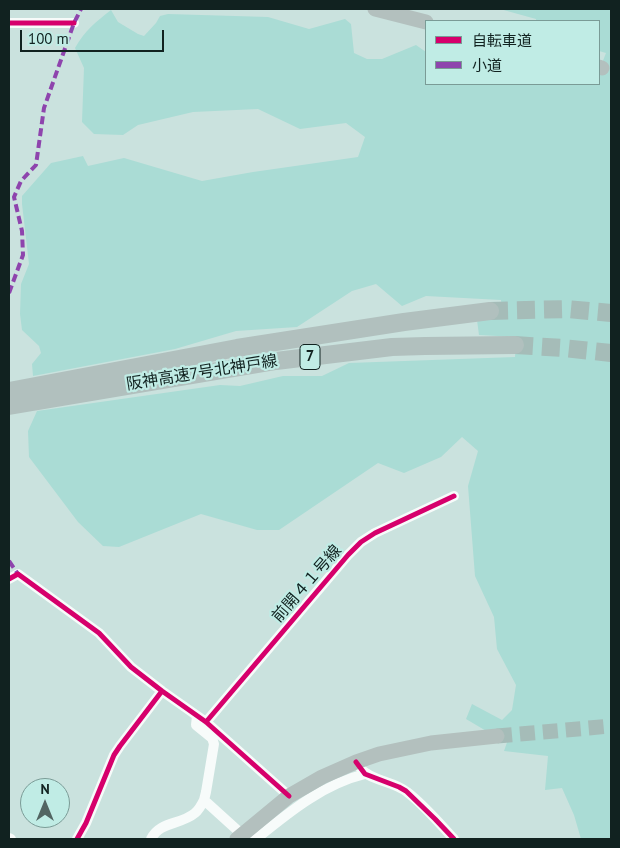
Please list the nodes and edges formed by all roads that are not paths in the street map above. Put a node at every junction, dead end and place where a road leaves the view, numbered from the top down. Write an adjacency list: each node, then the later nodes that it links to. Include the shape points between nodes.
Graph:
1 (375, 9): 2 (main road)
2 (425, 22)
3 (9, 23): 4 (street)
4 (74, 23)
5 (490, 311): 7 (highway, 阪神高速7号北神戸線 / 7, via 236,348)
6 (516, 345): 7 (highway, 阪神高速7号北神戸線 / 7, via 362,350)
7 (105, 382): 8 (highway, 阪神高速7号北神戸線 / 7); 9 (highway, 阪神高速7号北神戸線 / 7)
8 (9, 391)
9 (9, 406)
10 (454, 496): 13 (street, 前開４１号線, via 361,542)
11 (9, 579): 12 (street, via 18,574 99,633 131,667)
12 (162, 691): 13 (street); 19 (street, via 114,755 86,823)
13 (201, 719): 16 (street); 17 (street, via 196,724 212,738 214,744)
14 (497, 736): 15 (main road, via 431,743 379,754)
15 (361, 768): 16 (main road, via 322,777); 18 (street, via 352,777 322,791); 21 (street, via 406,791)
16 (289, 796): 18 (main road)
17 (204, 800): 18 (street); 20 (street, via 196,813 160,828)
18 (246, 838)
19 (76, 839)
20 (151, 839)
21 (454, 839)

